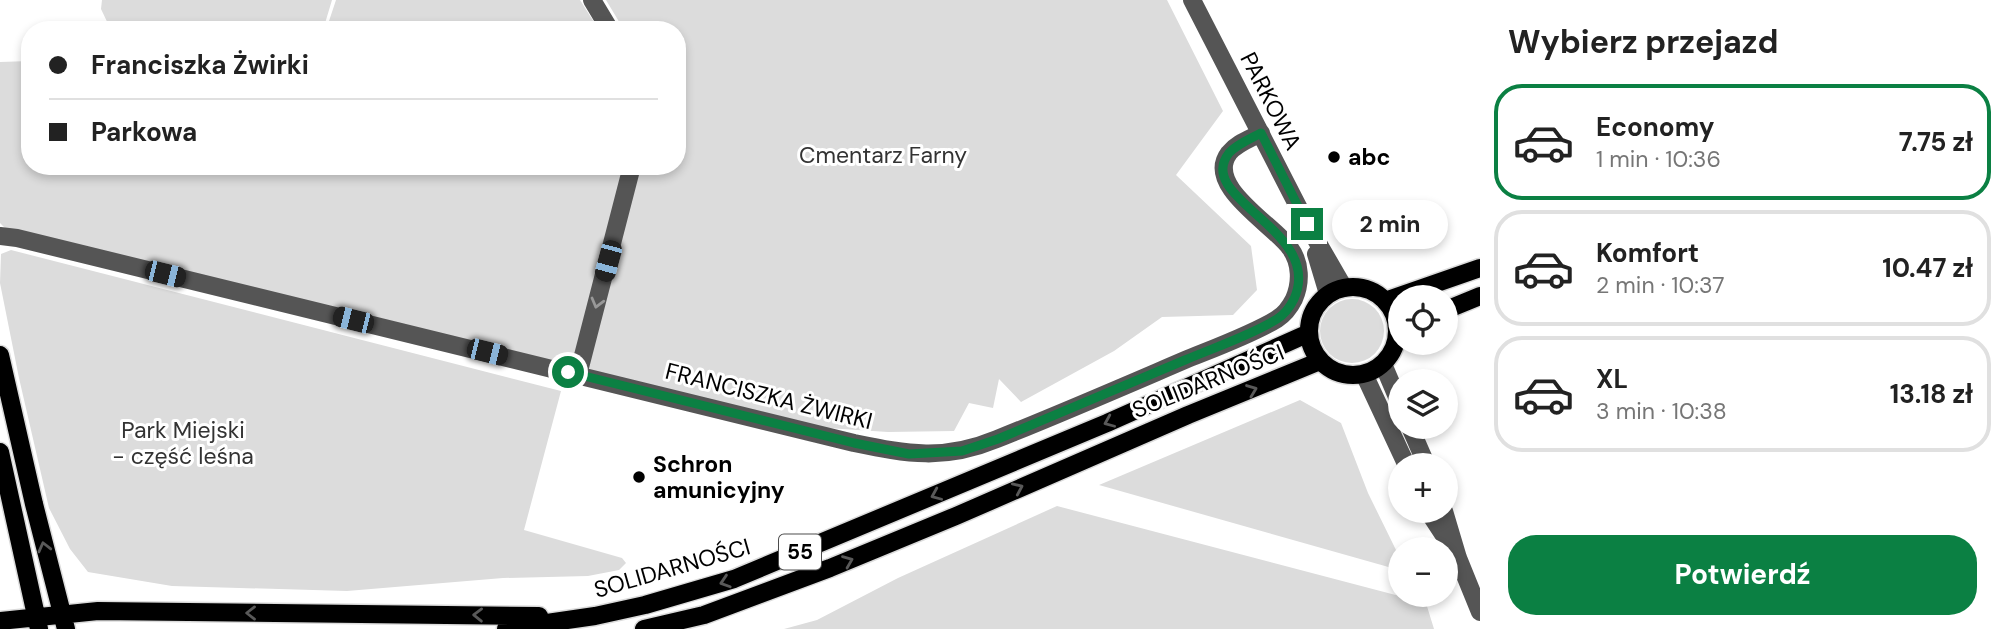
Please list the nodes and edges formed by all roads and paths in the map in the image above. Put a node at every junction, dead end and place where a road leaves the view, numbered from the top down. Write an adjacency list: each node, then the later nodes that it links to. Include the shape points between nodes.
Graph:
1 (592, 0): 3 (street)
2 (1192, 0): 4 (street, PARKOWA)
3 (605, 21)
4 (1261, 133): 8 (street, PARKOWA); 19 (street, FRANCISZKA ŻWIRKI, via 1229,154 1225,179 1291,249 1299,280 1288,310 1276,320 988,443 962,451 909,454)
5 (630, 175): 19 (street, one-way to 19)
6 (0, 236): 19 (street, FRANCISZKA ŻWIRKI)
7 (1480, 268): 10 (main road)
8 (1336, 291): 10 (main road, via 1366,289); 13 (main road, via 1318,305)
9 (1480, 296): 11 (main road)
10 (1385, 301): 12 (main road)
11 (1458, 305)
12 (1388, 306)
13 (1308, 333): 16 (main road); 25 (main road, SOLIDARNOŚCI / 55, one-way to 25, via 1107,423 734,579)
14 (0, 355): 27 (main road, one-way to 14)
15 (1389, 355): 17 (main road)
16 (1320, 361): 18 (main road, via 1333,371); 30 (main road, SOLIDARNOŚCI / 55, one-way to 16, via 705,615 771,591)
17 (1383, 364): 18 (main road); 20 (street)
18 (1364, 374): 22 (street)
19 (578, 375)
20 (1388, 376)
21 (0, 452): 28 (main road)
22 (1401, 453)
23 (1458, 558): 24 (street)
24 (1480, 612)
25 (595, 616): 27 (main road, one-way to 27, via 98,611); 29 (main road, SOLIDARNOŚCI / 55)
26 (0, 621): 28 (main road)
27 (64, 621): 28 (main road)
28 (37, 622)
29 (506, 629)
30 (644, 629)

